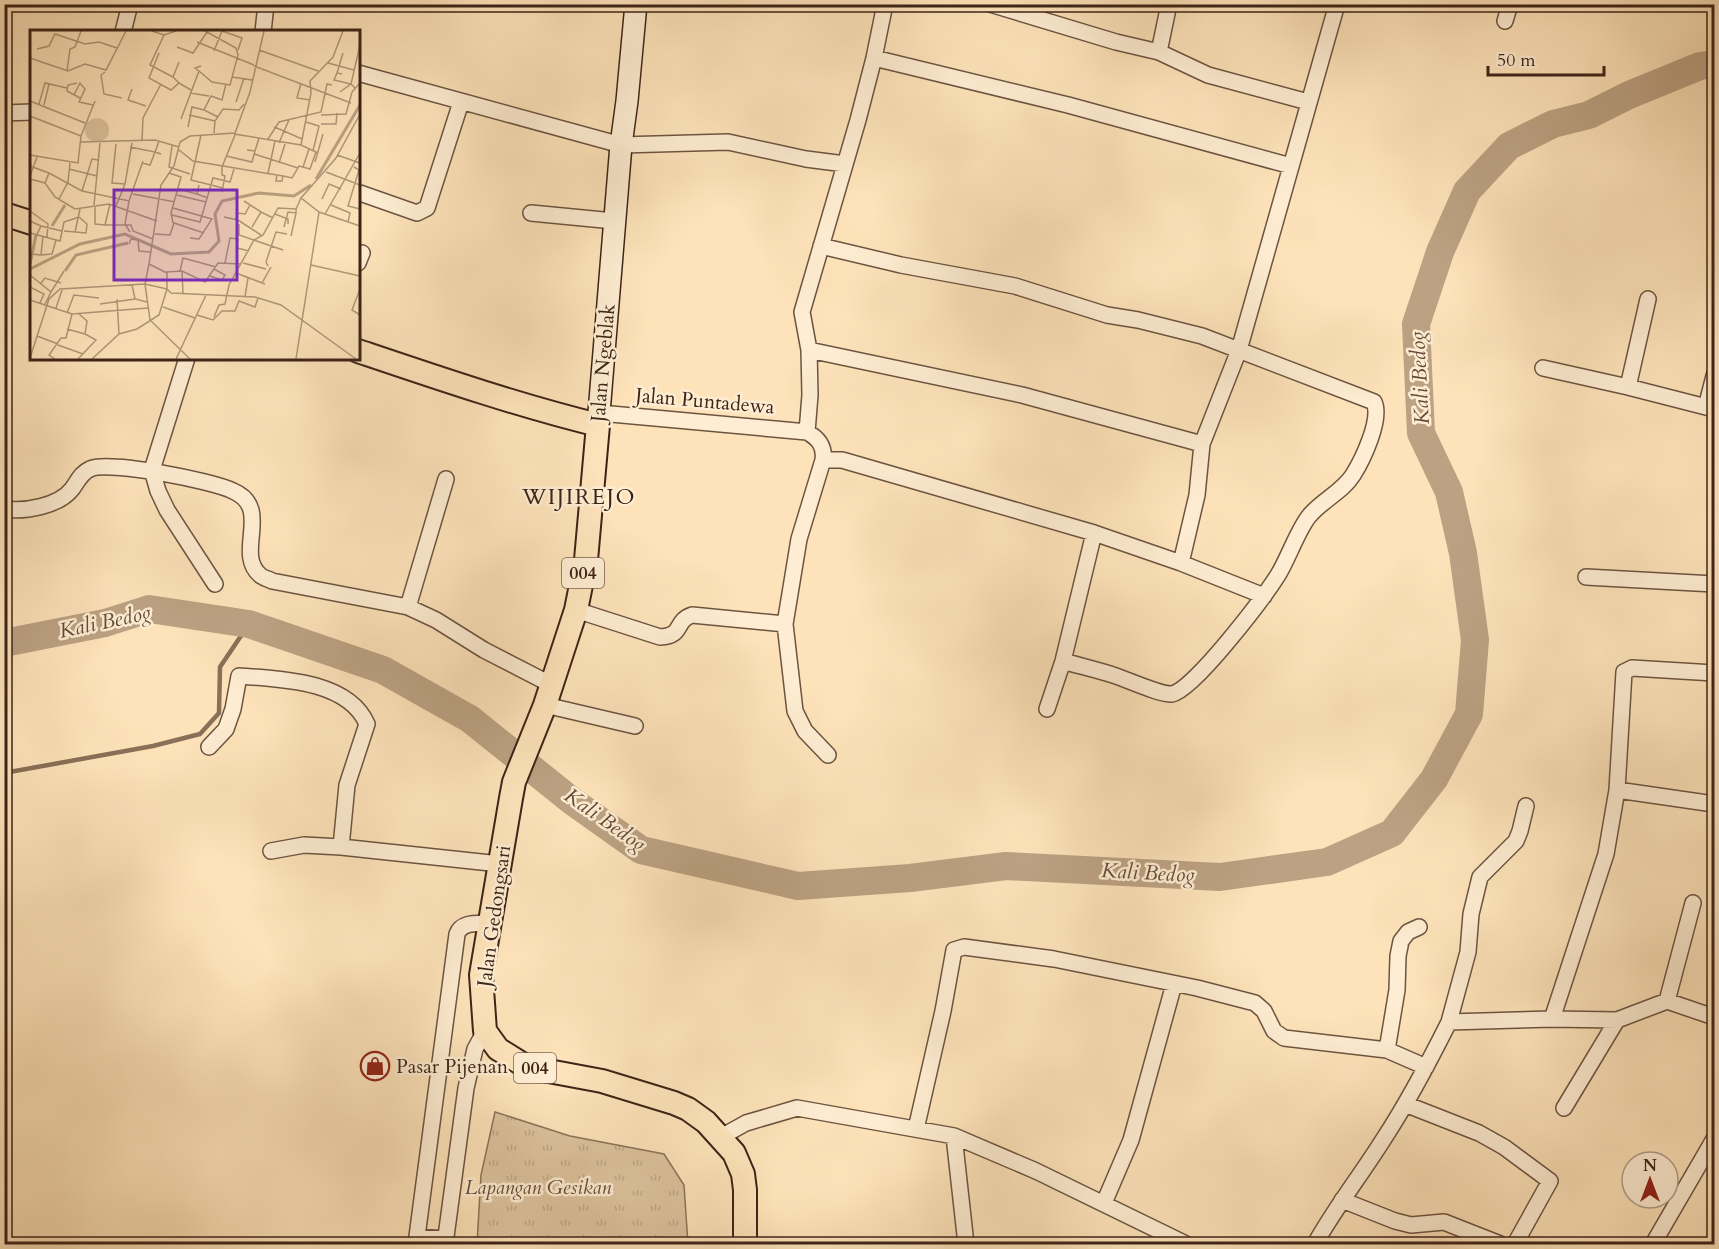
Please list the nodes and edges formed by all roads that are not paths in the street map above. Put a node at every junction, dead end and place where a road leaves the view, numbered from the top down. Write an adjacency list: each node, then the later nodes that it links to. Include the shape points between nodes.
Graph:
1 (130, 4): 10 (street)
2 (266, 4): 11 (street)
3 (636, 4): 19 (main road, Jalan Ngeblak)
4 (885, 4): 13 (street)
5 (990, 4): 12 (street)
6 (1169, 4): 12 (street)
7 (1337, 4): 16 (street)
8 (1510, 4): 9 (street)
9 (1505, 21)
10 (124, 30)
11 (263, 30)
12 (1159, 52): 16 (street, via 1208,75)
13 (874, 58): 20 (street); 21 (street, via 1068,105)
14 (360, 75): 15 (street)
15 (461, 102): 19 (street); 22 (street, via 427,208 417,213)
16 (1308, 102): 21 (street)
17 (4, 112): 18 (street)
18 (30, 112)
19 (621, 145): 20 (street, via 728,142); 26 (main road, Jalan Ngeblak)
20 (845, 164): 27 (street)
21 (1291, 166): 30 (street)
22 (360, 193)
23 (531, 213): 26 (street)
24 (4, 214): 25 (main road)
25 (30, 221)
26 (614, 221): 37 (main road, Jalan Ngeblak)
27 (821, 246): 29 (street, via 802,312); 30 (street, via 1015,286 1107,315 1202,336)
28 (1648, 299): 35 (street)
29 (809, 350): 38 (street); 39 (street, via 1022,394)
30 (1239, 350): 39 (street); 49 (street, via 1372,400 1377,408 1375,425 1355,472 1310,515)
31 (360, 352): 37 (main road, via 549,413)
32 (186, 360): 41 (street)
33 (1543, 368): 35 (street)
34 (1714, 376): 36 (street)
35 (1628, 387): 36 (street)
36 (1710, 408)
37 (599, 419): 38 (street, Jalan Puntadewa); 51 (main road, Jalan Ngeblak / 004, via 586,560)
38 (807, 432): 40 (street, via 818,438)
39 (1202, 444): 45 (street, via 1197,495)
40 (823, 460): 44 (street, via 842,460); 52 (street, via 799,539)
41 (152, 471): 43 (street, via 97,467 82,474 64,497 38,506); 47 (street, via 167,510); 50 (street, via 234,491 246,500 253,521 249,554 260,575 272,581)
42 (446, 479): 50 (street)
43 (4, 509)
44 (1094, 533): 45 (street); 53 (street)
45 (1181, 563): 49 (street)
46 (1586, 577): 48 (street)
47 (215, 584)
48 (1714, 584)
49 (1264, 596): 53 (street, via 1210,663 1175,693)
50 (408, 607): 55 (street, via 484,650)
51 (576, 610): 52 (street, via 660,637 673,635 682,621 692,615); 55 (main road, Jalan Ngeblak / 004)
52 (785, 624): 59 (street, via 795,711 806,731)
53 (1063, 661): 56 (street)
54 (1714, 673): 60 (street, via 1632,668 1624,672)
55 (546, 702): 57 (street); 65 (main road, Jalan Gedongsari / 004, via 514,782)
56 (1047, 709)
57 (635, 726)
58 (209, 747): 63 (street, via 226,729 239,676 315,685 346,701 363,717 367,727 347,784)
59 (828, 755)
60 (1617, 790): 61 (street); 72 (street, via 1606,854)
61 (1714, 804)
62 (1526, 806): 74 (street, via 1516,841 1480,877 1471,914 1468,952)
63 (341, 848): 64 (street, via 304,845); 65 (street)
64 (271, 851)
65 (500, 864): 67 (main road, Jalan Gedongsari / 004)
66 (1693, 903): 70 (street)
67 (490, 923): 75 (main road, Jalan Gedongsari / 004, via 481,975); 87 (street, via 466,924 457,934)
68 (1419, 927): 76 (street, via 1401,940)
69 (1174, 984): 76 (street, via 1254,1003 1264,1011 1274,1031 1284,1038); 80 (street, via 1054,959 964,947 954,950); 86 (street, via 1131,1140)
70 (1667, 1001): 71 (street); 73 (street)
71 (1714, 1017)
72 (1552, 1018): 73 (street); 74 (street)
73 (1617, 1020): 79 (street)
74 (1449, 1022): 77 (street)
75 (485, 1031): 82 (main road, 004, via 498,1049 527,1067 603,1081 674,1103 706,1122); 88 (street, via 475,1049 466,1088)
76 (1387, 1050): 77 (street)
77 (1426, 1067): 78 (street)
78 (1405, 1104): 85 (street); 94 (street, via 1479,1133 1550,1181)
79 (1564, 1108)
80 (916, 1129): 81 (street); 82 (street, via 797,1108 746,1123)
81 (954, 1136): 86 (street); 90 (street)
82 (719, 1138): 89 (main road, 004, via 734,1153 743,1174)
83 (1714, 1139): 84 (street)
84 (1708, 1162): 95 (street)
85 (1342, 1200): 92 (street); 93 (street, via 1411,1225 1444,1222)
86 (1104, 1203): 91 (street)
87 (416, 1241): 88 (street)
88 (445, 1242)
89 (745, 1245)
90 (966, 1245)
91 (1186, 1245)
92 (1315, 1245)
93 (1500, 1245)
94 (1515, 1245)
95 (1653, 1245)

